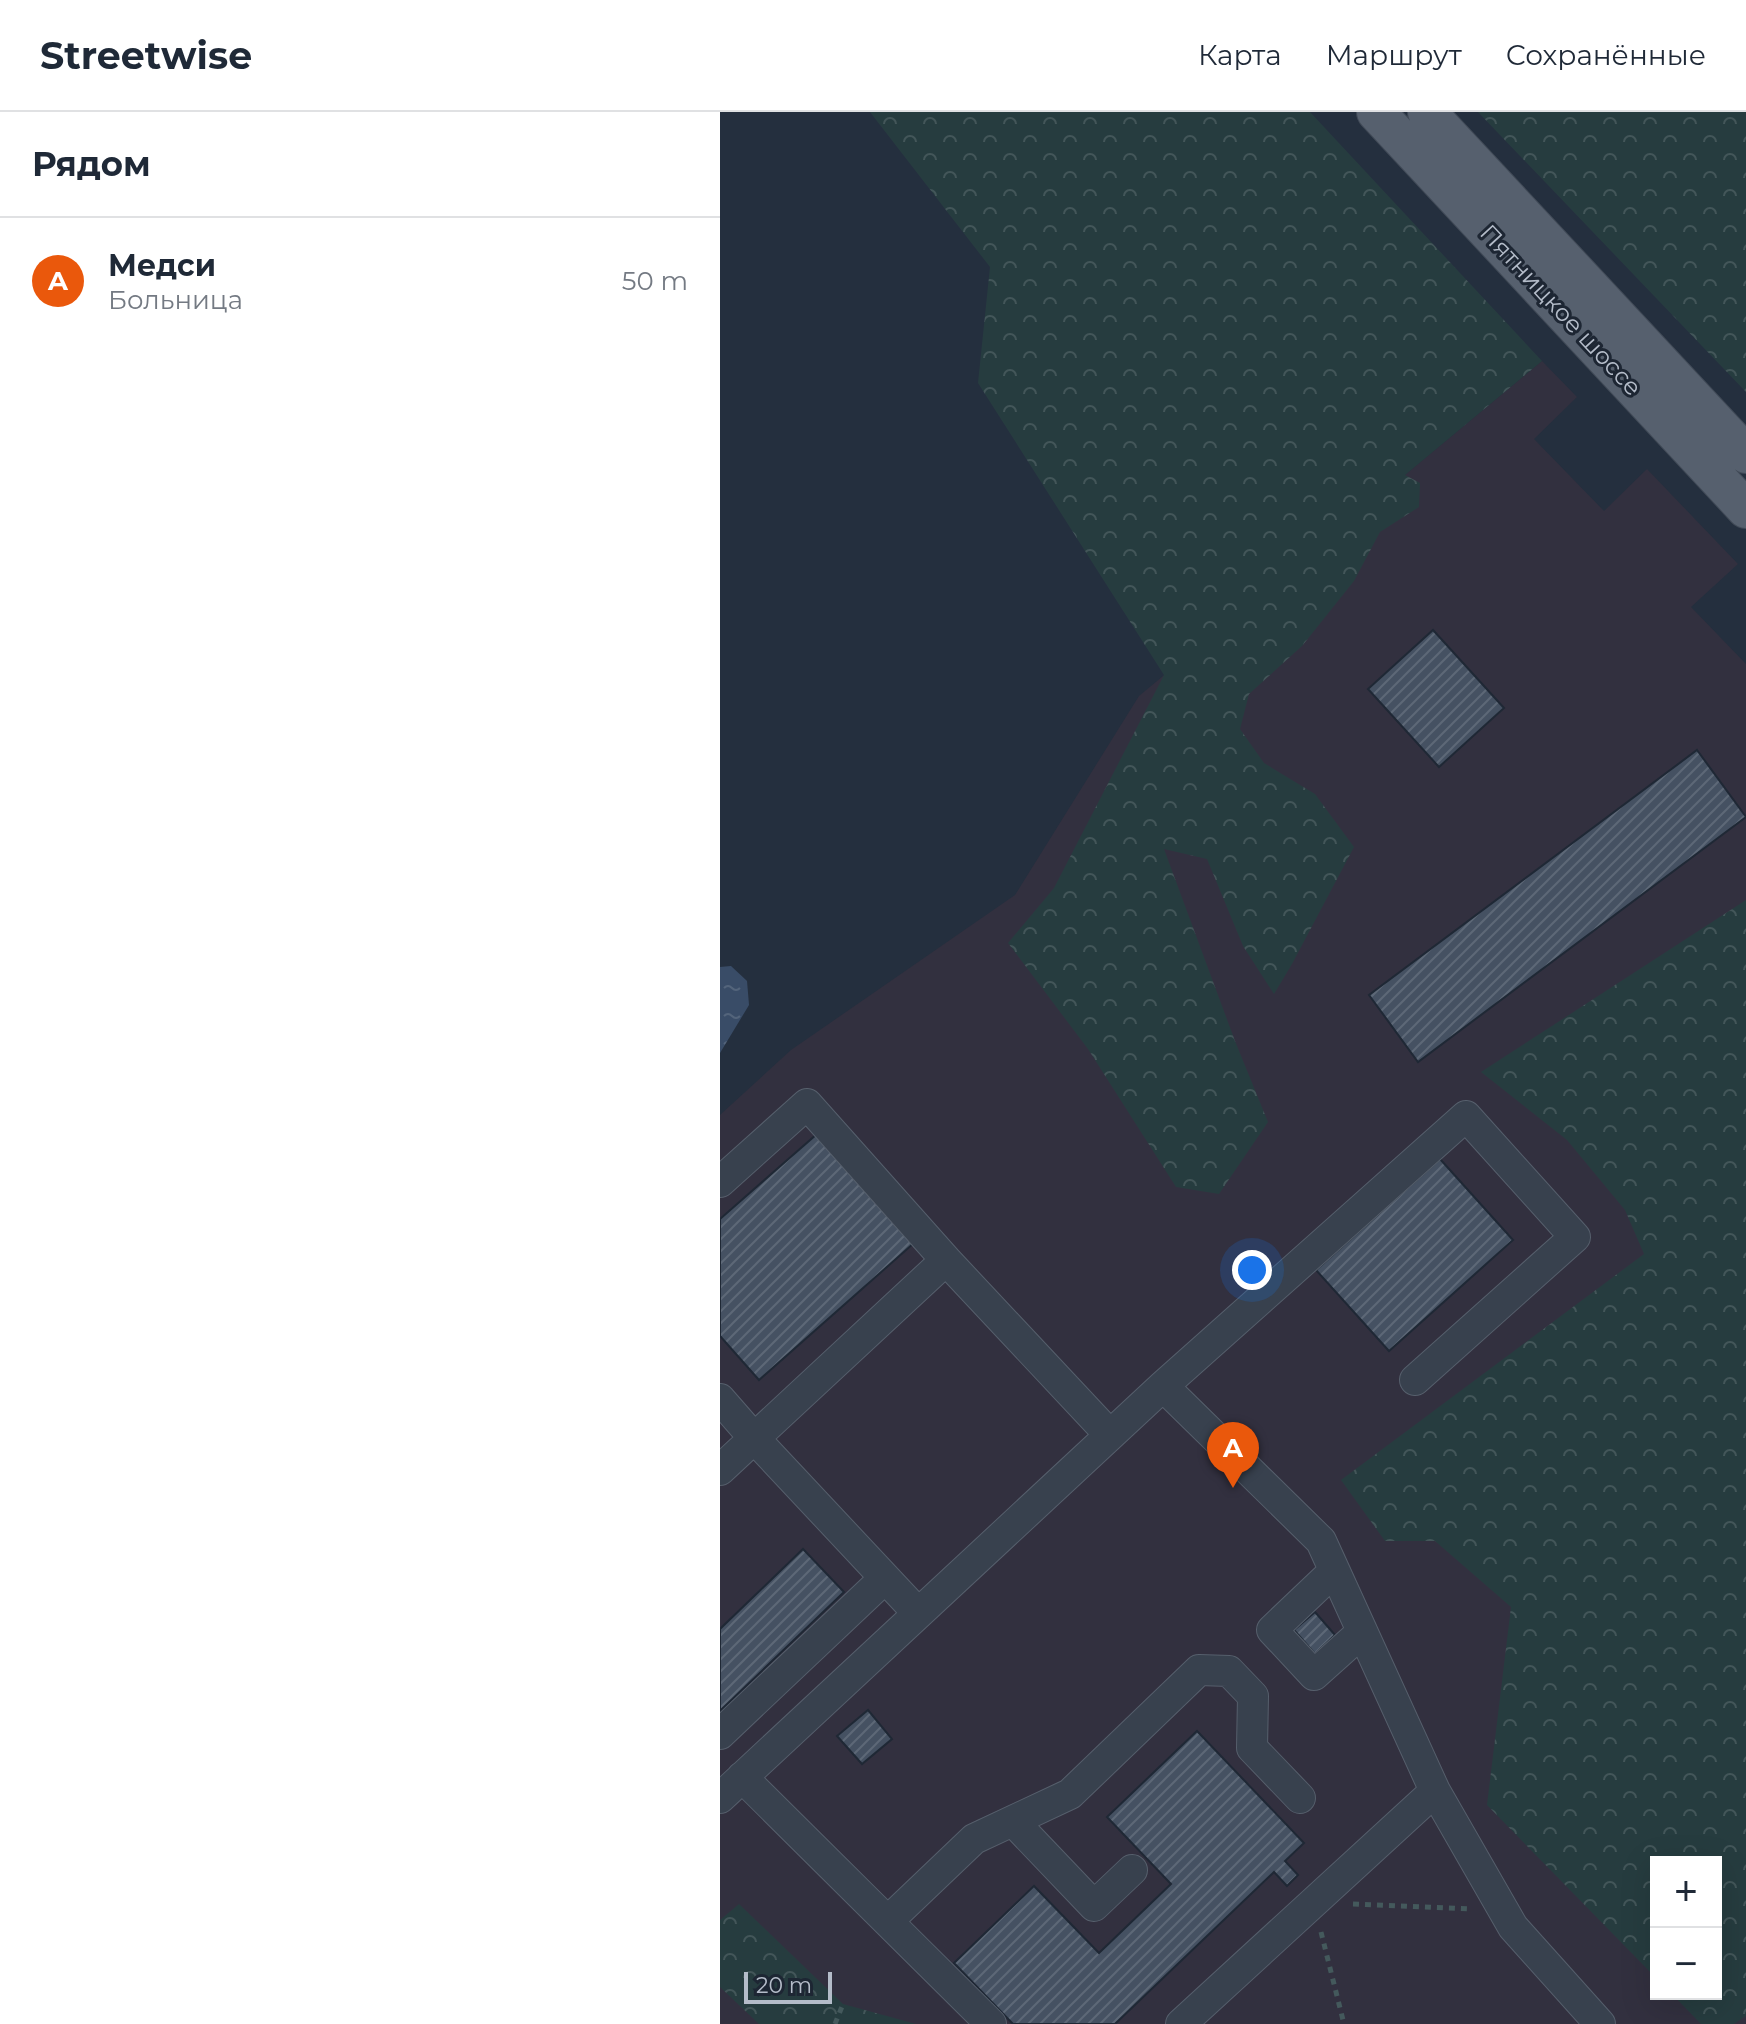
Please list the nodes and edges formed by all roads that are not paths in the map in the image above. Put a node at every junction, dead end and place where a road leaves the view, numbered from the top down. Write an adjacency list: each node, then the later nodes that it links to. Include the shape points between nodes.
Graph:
1 (1376, 112): 4 (main road, Пятницкое шоссе)
2 (1427, 112): 3 (main road, Пятницкое шоссе)
3 (1746, 454)
4 (1746, 509)
5 (720, 1182): 6 (lane, via 807,1104)
6 (946, 1260): 10 (lane); 11 (lane)
7 (1415, 1380): 8 (lane, via 1575,1237 1466,1116)
8 (1163, 1386): 10 (lane); 13 (lane, via 1321,1541)
9 (720, 1399): 11 (lane)
10 (1110, 1435): 15 (lane)
11 (754, 1438): 12 (lane); 14 (lane)
12 (720, 1470)
13 (1334, 1571): 16 (lane); 16 (lane, via 1272,1630 1314,1675)
14 (885, 1578): 15 (lane); 17 (lane)
15 (918, 1613): 18 (lane)
16 (1362, 1632): 19 (lane)
17 (720, 1734)
18 (742, 1777): 20 (lane); 24 (lane)
19 (1435, 1791): 26 (lane); 27 (lane, via 1513,1927)
20 (720, 1798)
21 (1300, 1798): 22 (lane, via 1252,1748 1253,1696 1229,1671 1199,1670 1070,1794)
22 (1013, 1821): 23 (lane, via 1094,1906); 24 (lane, via 974,1839)
23 (1132, 1870)
24 (888, 1921): 25 (lane)
25 (991, 2024)
26 (1181, 2024)
27 (1600, 2024)

